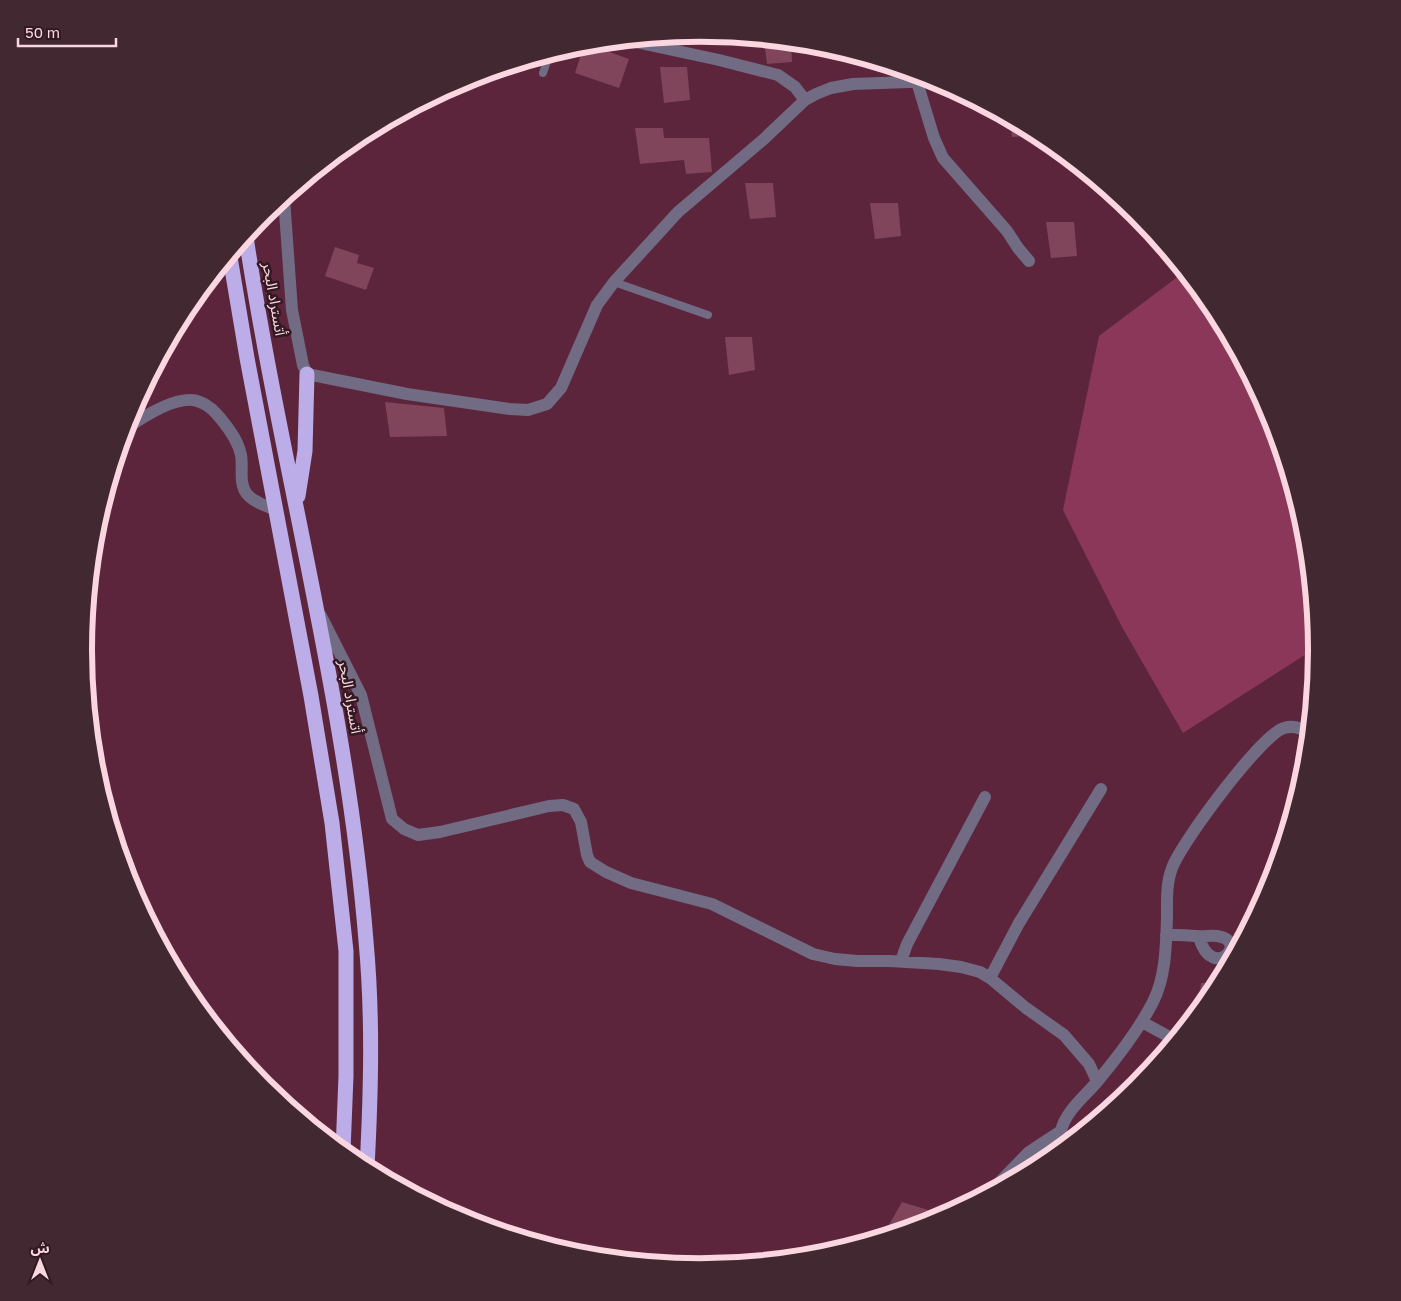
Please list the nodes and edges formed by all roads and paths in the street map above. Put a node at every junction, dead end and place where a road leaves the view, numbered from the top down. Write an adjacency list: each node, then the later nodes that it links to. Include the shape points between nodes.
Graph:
1 (650, 45): 6 (street, via 767,71 788,81)
2 (546, 62): 3 (lane)
3 (543, 73)
4 (915, 82): 6 (street, via 853,84 831,88)
5 (917, 83): 9 (street, via 934,138 944,158 1008,231)
6 (806, 100): 11 (street, via 678,212)
7 (285, 208): 13 (street, via 292,310 300,356)
8 (247, 245): 15 (highway, أتستراد البحر)
9 (1029, 261)
10 (231, 264): 16 (highway)
11 (614, 282): 12 (lane); 13 (street, via 597,305 562,388 547,404 528,410 407,394)
12 (708, 315)
13 (307, 374): 15 (highway, via 304,451)
14 (138, 421): 16 (street, via 188,399 200,402 232,432 241,454 242,486 249,496 257,503)
15 (296, 507): 17 (highway, أتستراد البحر)
16 (276, 510): 30 (highway, via 332,823 345,941 347,1032)
17 (316, 607): 23 (street, via 361,695 392,820 404,829 418,835 440,832 563,805 574,809 581,822 590,862 606,872 647,888 712,904 813,954 857,961); 31 (highway, أتستراد البحر, via 344,765 366,940 371,1080)
18 (1303, 730): 21 (street, via 1292,727 1276,732 1264,743 1186,842 1172,867 1168,882)
19 (1100, 789): 24 (street, via 1019,923)
20 (985, 797): 23 (street)
21 (1166, 936): 22 (street); 25 (street, via 1161,979)
22 (1199, 937)
23 (901, 961): 24 (street, via 960,967)
24 (990, 978): 27 (street, via 1064,1034)
25 (1142, 1022): 26 (street); 27 (street)
26 (1170, 1037)
27 (1098, 1081): 28 (street, via 1068,1115)
28 (1061, 1131): 29 (street); 32 (street, via 1029,1152)
29 (1064, 1138)
30 (343, 1142)
31 (367, 1159)
32 (1006, 1176)

